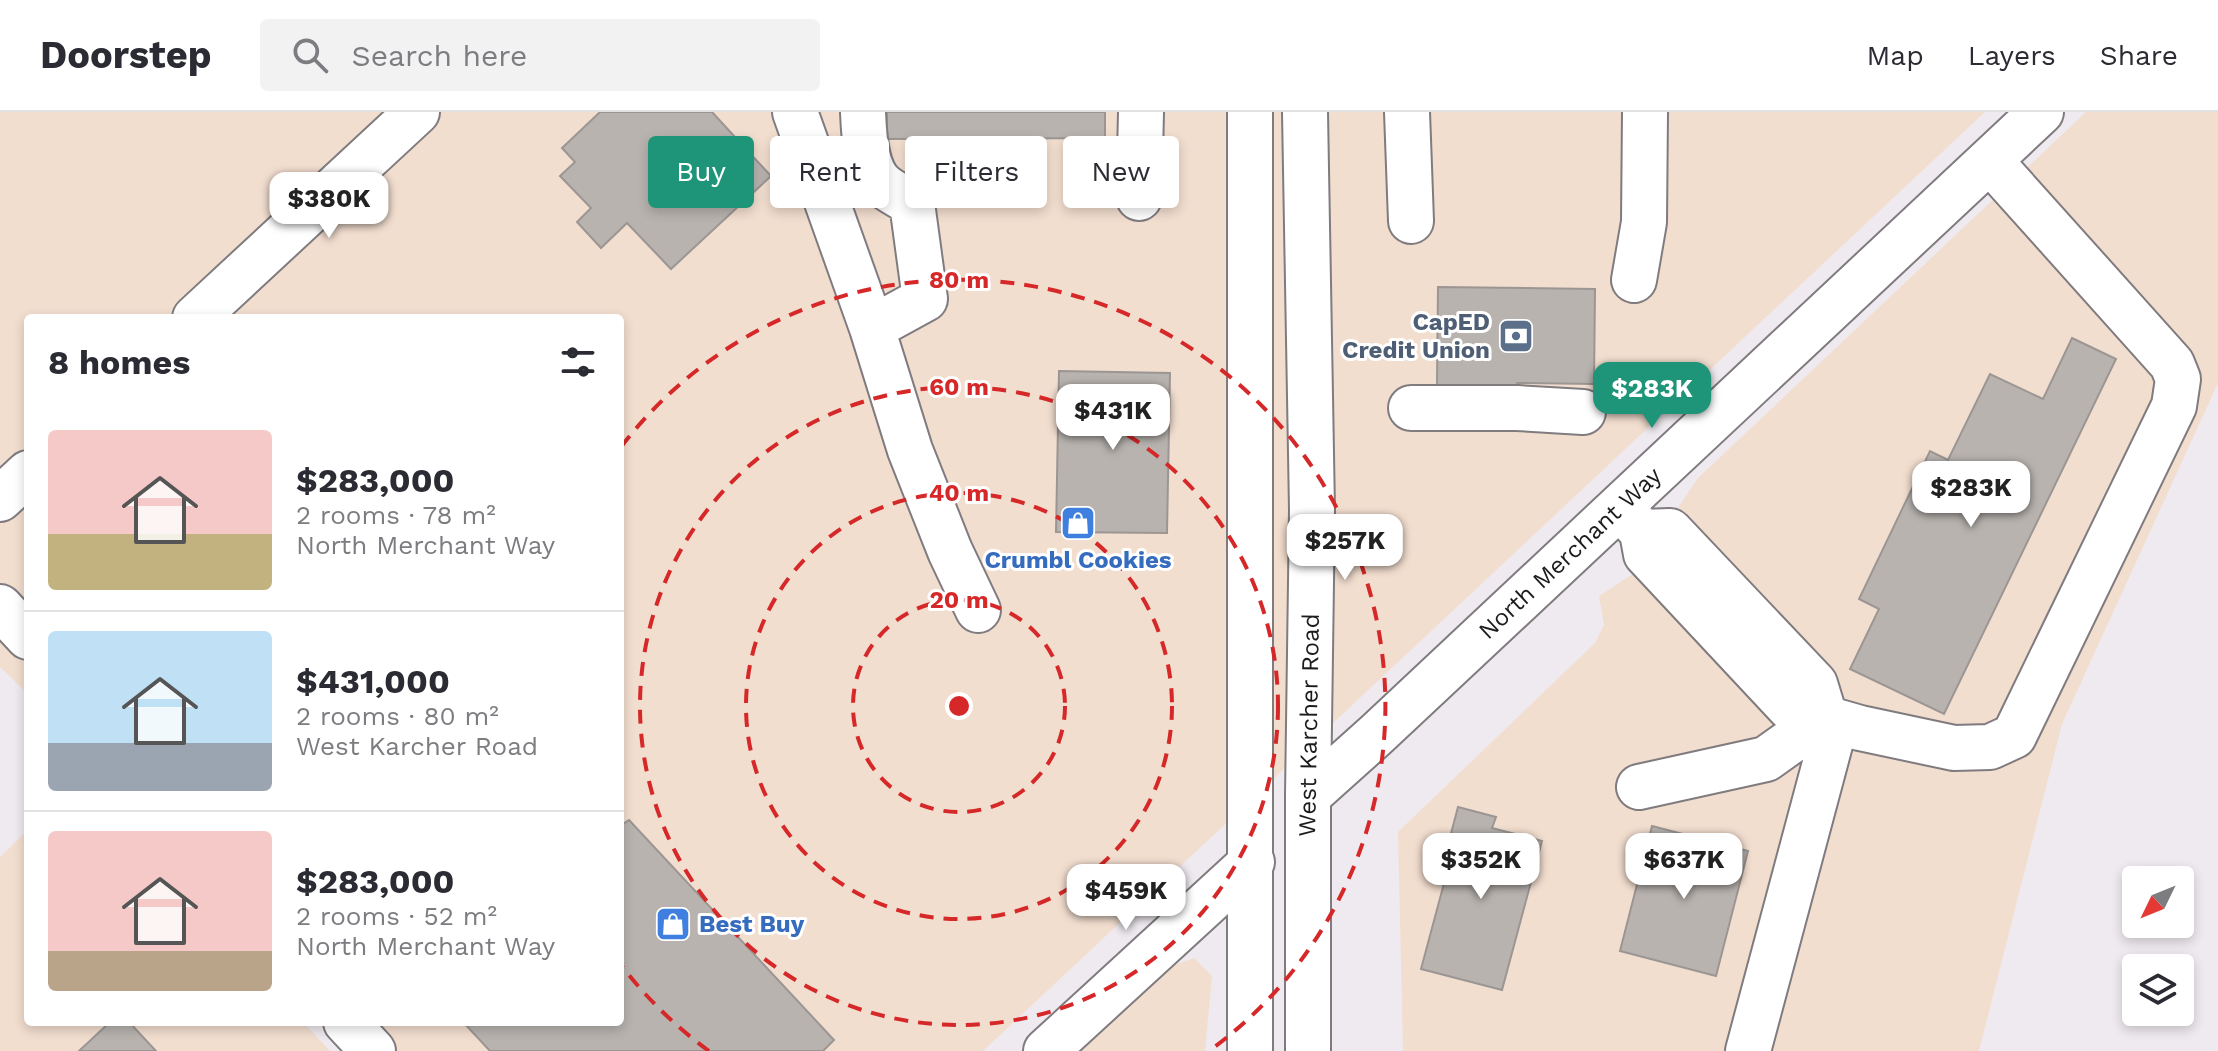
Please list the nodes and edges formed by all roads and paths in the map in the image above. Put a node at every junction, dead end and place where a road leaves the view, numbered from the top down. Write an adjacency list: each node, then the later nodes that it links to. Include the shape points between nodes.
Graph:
1 (417, 112): 14 (main road)
2 (795, 112): 15 (main road)
3 (863, 112): 15 (main road, via 871,167 882,184 912,203 925,299)
4 (1141, 112): 10 (main road)
5 (1250, 112): 20 (main road)
6 (1305, 112): 27 (main road, West Karcher Road, via 1312,510)
7 (1407, 112): 12 (main road)
8 (1645, 112): 13 (main road, via 1644,222)
9 (2041, 112): 11 (main road, North Merchant Way)
10 (1140, 136)
11 (1990, 161): 21 (main road, North Merchant Way); 25 (main road, via 2172,364 2178,391 2014,736 1990,747 1954,748)
12 (1411, 221)
13 (1634, 280)
14 (199, 314)
15 (872, 328): 23 (main road, via 910,450)
16 (1411, 408): 17 (main road)
17 (1583, 412)
18 (24, 477): 19 (main road)
19 (0, 499)
20 (1250, 509): 27 (main road, via 1279,537 1282,750); 28 (main road)
21 (1631, 519): 25 (main road, via 1646,554 1790,708); 27 (main road, North Merchant Way)
22 (0, 607): 24 (main road)
23 (978, 610)
24 (24, 633)
25 (1831, 720): 26 (main road, via 1766,759); 34 (main road)
26 (1639, 787)
27 (1308, 796): 33 (main road, West Karcher Road)
28 (1252, 862): 31 (main road); 32 (main road)
29 (350, 1026): 30 (main road)
30 (373, 1051)
31 (1046, 1051)
32 (1250, 1051)
33 (1308, 1051)
34 (1748, 1051)

